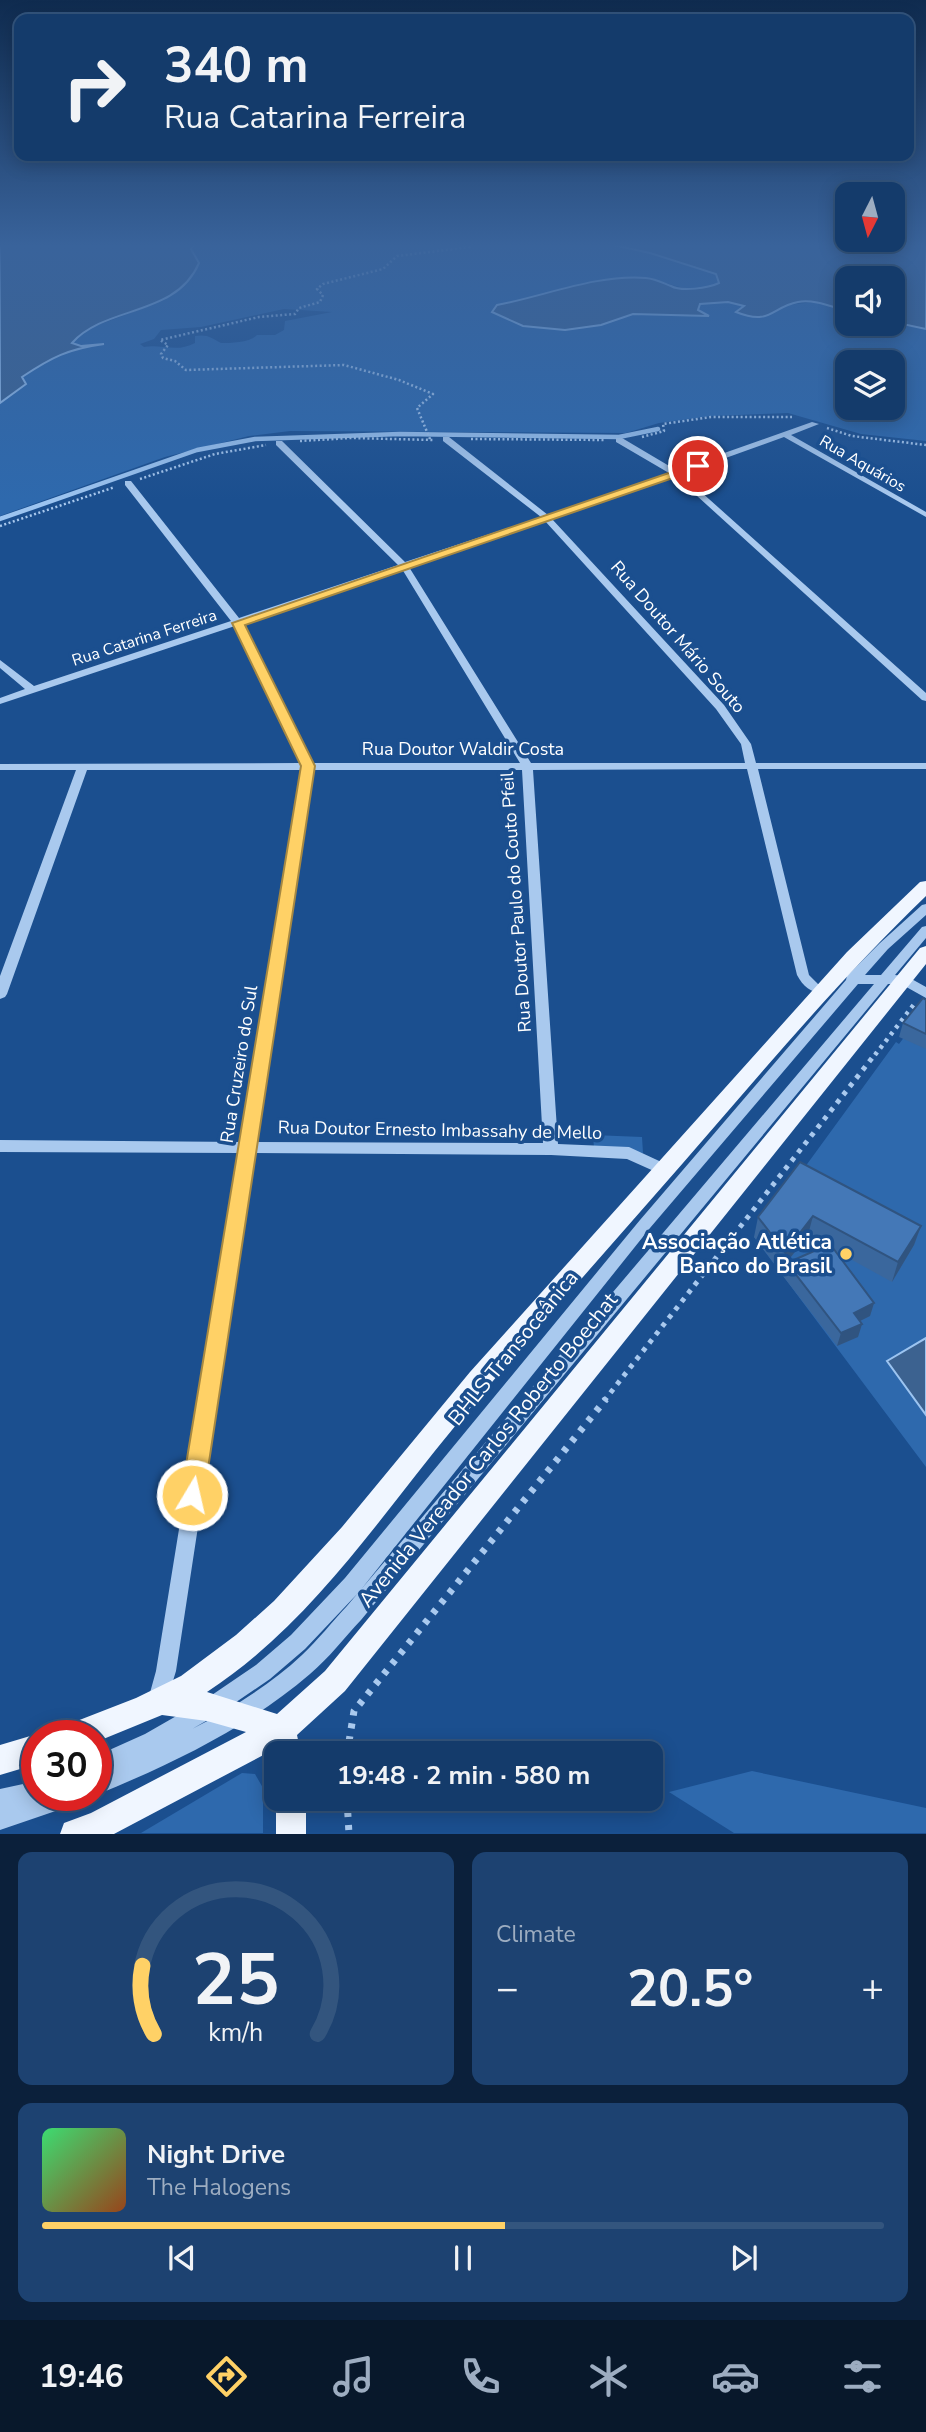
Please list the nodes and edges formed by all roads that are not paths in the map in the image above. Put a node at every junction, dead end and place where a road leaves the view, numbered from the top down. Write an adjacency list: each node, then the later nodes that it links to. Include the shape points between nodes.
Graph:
1 (815, 424): 2 (street, Rua Catarina Ferreira)
2 (786, 435): 6 (street, Rua Catarina Ferreira); 8 (street, Rua Aquários)
3 (446, 439): 9 (street, Rua Doutor Mário Souto)
4 (619, 440): 6 (street)
5 (279, 443): 10 (street, Rua Doutor Paulo do Couto Pfeil)
6 (677, 474): 9 (street, Rua Catarina Ferreira); 14 (street)
7 (128, 483): 11 (street)
8 (926, 515)
9 (547, 518): 10 (street, Rua Catarina Ferreira); 18 (street, Rua Doutor Mário Souto, via 720,707 746,744)
10 (404, 566): 11 (street, Rua Catarina Ferreira); 17 (street, Rua Doutor Paulo do Couto Pfeil)
11 (238, 623): 13 (street, Rua Catarina Ferreira); 16 (street)
12 (0, 663): 13 (street)
13 (32, 690): 15 (street, Rua Catarina Ferreira)
14 (926, 698)
15 (0, 701)
16 (308, 766): 17 (street, Rua Doutor Waldir Costa); 21 (street, Rua Doutor Waldir Costa); 32 (street, Rua Cruzeiro do Sul)
17 (527, 766): 18 (street, Rua Doutor Waldir Costa); 33 (street, Rua Doutor Paulo do Couto Pfeil)
18 (753, 766): 19 (street, Rua Doutor Waldir Costa); 28 (street, Rua Doutor Mário Souto, via 803,975)
19 (926, 766)
20 (0, 767): 21 (street, Rua Doutor Waldir Costa)
21 (83, 767): 30 (street)
22 (926, 886): 28 (main road, via 887,920)
23 (926, 908): 26 (street, BHLS Transoceânica)
24 (926, 930): 27 (street)
25 (926, 952): 27 (main road, Avenida Vereador Carlos Roberto Boechat)
26 (855, 978): 27 (street); 28 (street); 36 (street, BHLS Transoceânica, via 645,1224 352,1585 298,1642)
27 (894, 978): 29 (street); 37 (street, via 354,1613 304,1667); 40 (main road, Avenida Vereador Carlos Roberto Boechat, via 382,1626)
28 (823, 990): 34 (main road)
29 (926, 993)
30 (0, 994)
31 (0, 1146): 32 (street, Rua Doutor Ernesto Imbassahy de Mello)
32 (246, 1147): 33 (street, Rua Doutor Ernesto Imbassahy de Mello); 35 (street, Rua Cruzeiro do Sul)
33 (551, 1149): 34 (street, Rua Doutor Ernesto Imbassahy de Mello, via 629,1153)
34 (665, 1170): 35 (main road, via 451,1411 319,1576 205,1676)
35 (158, 1701): 36 (main road); 38 (main road)
36 (212, 1706): 37 (main road); 44 (street, BHLS Transoceânica)
37 (240, 1716): 39 (main road); 45 (street, via 183,1748)
38 (112, 1720)
39 (281, 1741)
40 (284, 1741)
41 (264, 1751): 51 (main road, Avenida Vereador Carlos Roberto Boechat)
42 (21, 1754): 43 (main road)
43 (0, 1760)
44 (112, 1760)
45 (112, 1778)
46 (21, 1795): 47 (street)
47 (0, 1800)
48 (25, 1811): 50 (street)
49 (292, 1811): 52 (main road)
50 (0, 1819)
51 (75, 1833)
52 (291, 1833)

